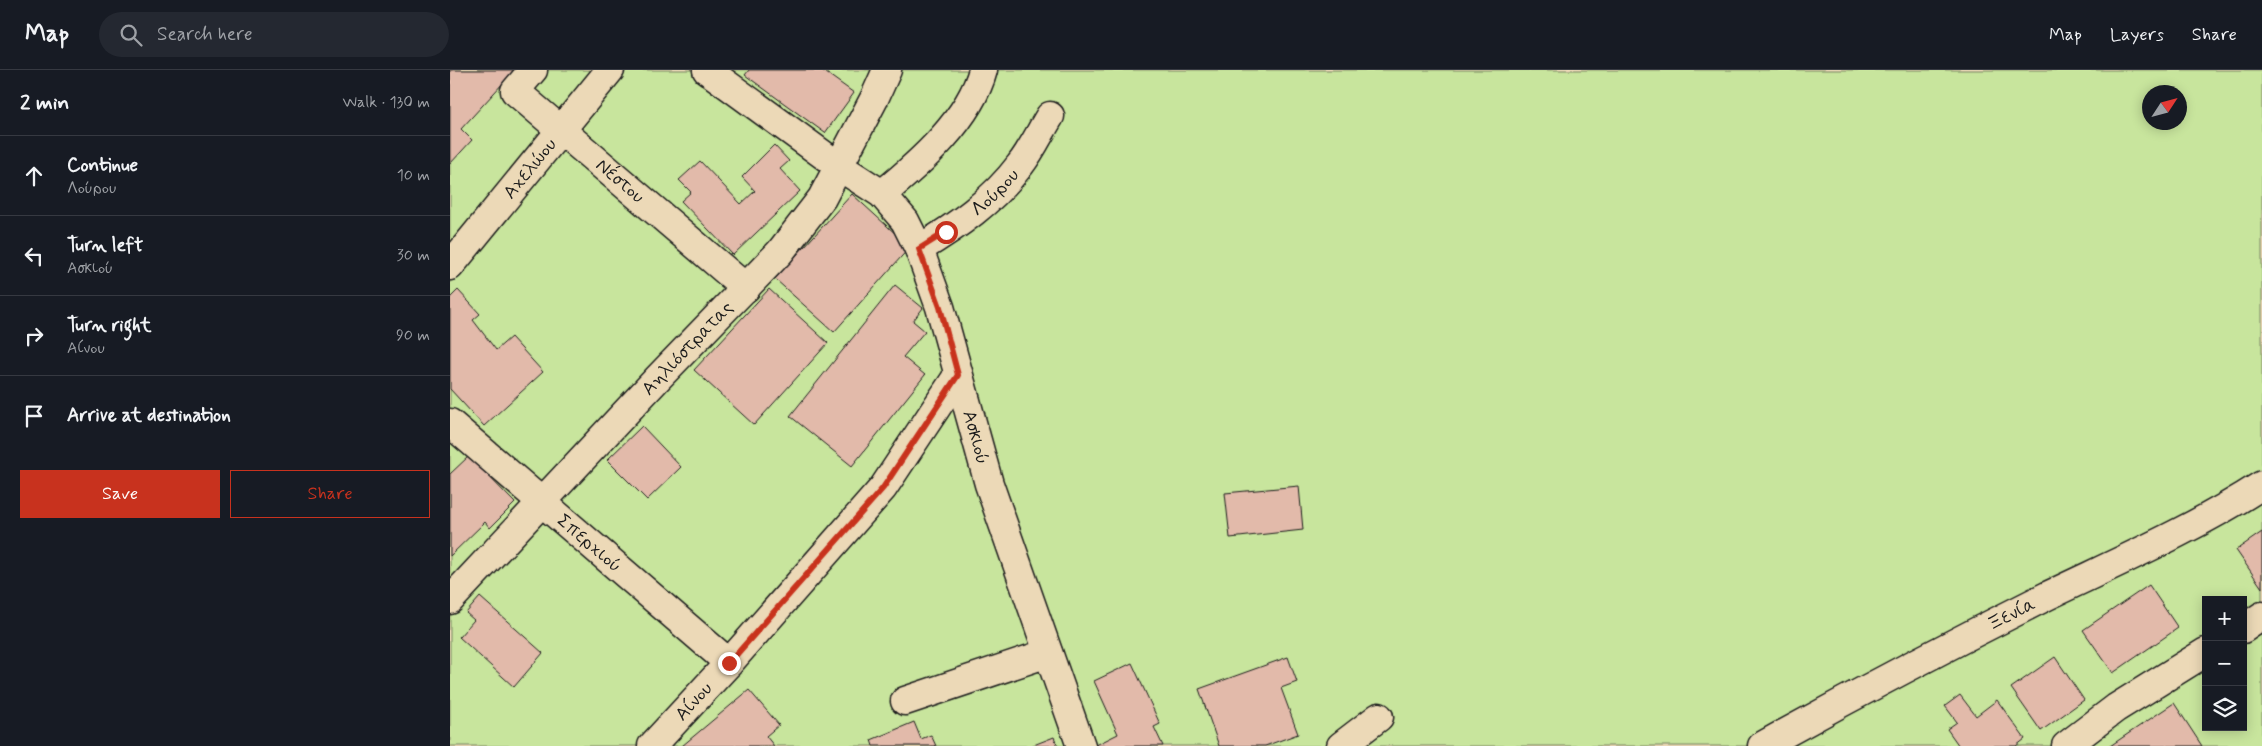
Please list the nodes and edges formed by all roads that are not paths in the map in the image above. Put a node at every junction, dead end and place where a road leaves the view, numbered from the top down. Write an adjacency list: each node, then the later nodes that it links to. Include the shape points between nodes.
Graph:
1 (533, 70): 7 (street, Νέστου, via 515,92)
2 (610, 70): 7 (street, Αχελώου)
3 (708, 70): 8 (street, Ασκιού)
4 (887, 70): 8 (street, Αηλιόστρατας)
5 (983, 70): 9 (street, via 971,101 942,137 918,165)
6 (1050, 116): 11 (street, Λούρου, via 1021,164 1000,190 954,227)
7 (561, 130): 10 (street, Αχελώου); 13 (street, Νέστου)
8 (840, 167): 9 (street, Ασκιού); 13 (street, Αηλιόστρατας, via 800,228)
9 (882, 194): 11 (street, Ασκιού, via 905,221)
10 (459, 239): 12 (street, Αχελώου)
11 (919, 249): 14 (street, Ασκιού, via 940,307)
12 (450, 266)
13 (746, 288): 17 (street, Αηλιόστρατας)
14 (958, 375): 23 (street, Ασκιού, via 989,484); 25 (street, Αίνου, via 883,488)
15 (450, 423): 17 (street, Σπερχιού)
16 (2262, 485): 31 (street, Ξενία, via 2168,539 1859,692)
17 (542, 502): 18 (street, Αηλιόστρατας); 25 (street, Σπερχιού)
18 (450, 600)
19 (2262, 616): 20 (street)
20 (2247, 626)
21 (2262, 633): 22 (street)
22 (2247, 635)
23 (1048, 653): 26 (street); 29 (street, Ασκιού)
24 (2202, 654): 32 (street, via 2116,708)
25 (729, 663): 28 (street, Αίνου)
26 (905, 701)
27 (1379, 717): 30 (street)
28 (652, 746)
29 (1081, 746)
30 (1341, 746)
31 (1762, 746)
32 (2066, 746)

